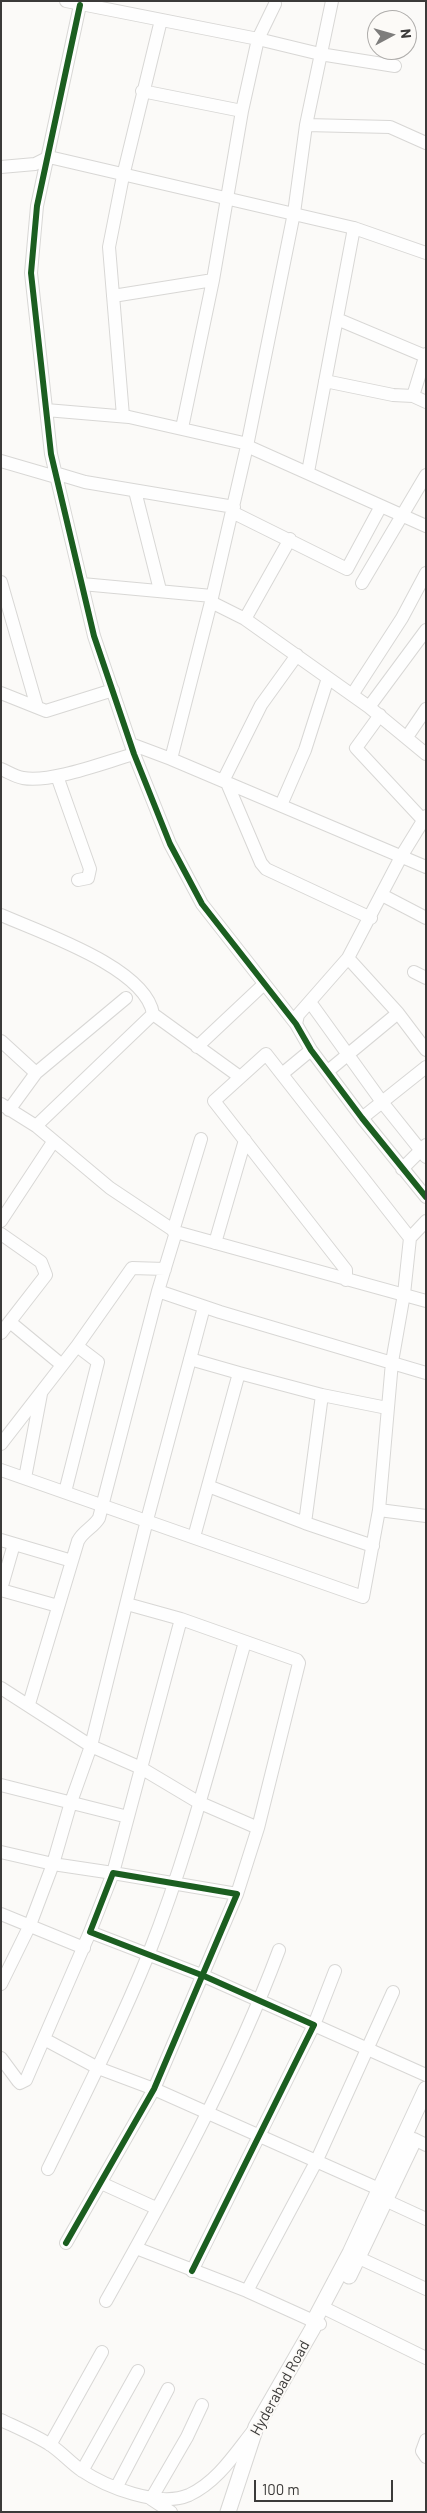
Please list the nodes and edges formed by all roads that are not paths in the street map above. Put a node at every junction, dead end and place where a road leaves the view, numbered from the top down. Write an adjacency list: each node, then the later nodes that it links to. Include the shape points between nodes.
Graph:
1 (332, 1): 6 (street)
2 (73, 3): 4 (street); 12 (street)
3 (276, 4): 5 (street)
4 (161, 20): 5 (street); 8 (street)
5 (258, 38): 6 (street); 9 (street)
6 (320, 54): 7 (street); 10 (street)
7 (395, 66)
8 (142, 91): 9 (street); 14 (street)
9 (242, 111): 15 (street)
10 (306, 125): 11 (street, via 390,127); 16 (street)
11 (426, 143)
12 (49, 157): 13 (street, via 35,164); 14 (street); 26 (street, via 37,206 31,273)
13 (1, 167)
14 (123, 176): 15 (street); 20 (street, via 109,247)
15 (228, 200): 16 (street); 19 (street)
16 (294, 213): 17 (street); 29 (street)
17 (354, 228): 18 (street); 21 (street)
18 (426, 253)
19 (213, 280): 20 (street); 28 (street)
20 (113, 296): 27 (street)
21 (337, 320): 22 (street); 23 (street)
22 (426, 355): 24 (street)
23 (325, 381): 24 (street); 31 (street)
24 (413, 396): 25 (street)
25 (426, 402)
26 (46, 410): 27 (street); 32 (street)
27 (123, 416): 28 (street)
28 (182, 428): 29 (street)
29 (247, 445): 31 (street); 36 (street)
30 (1, 460): 32 (street)
31 (308, 472): 35 (street)
32 (56, 475): 34 (street); 43 (street)
33 (426, 475): 37 (street)
34 (135, 491): 36 (street); 44 (street)
35 (381, 506): 37 (street); 39 (street, via 347,569)
36 (233, 509): 39 (street); 45 (street)
37 (400, 516): 38 (street); 42 (street)
38 (426, 526)
39 (290, 539): 46 (street)
40 (426, 574): 53 (street)
41 (1, 582): 47 (street)
42 (362, 583)
43 (82, 584): 44 (street); 51 (street, via 94,636)
44 (160, 590): 45 (street)
45 (212, 599): 46 (street); 61 (street)
46 (245, 619): 49 (street)
47 (8, 624): 54 (street)
48 (426, 630): 55 (street)
49 (297, 655): 50 (street); 64 (street, via 261,705)
50 (328, 678): 53 (street); 65 (street, via 305,750)
51 (113, 690): 54 (street, via 46,711); 59 (street)
52 (1, 693): 54 (street)
53 (352, 695): 55 (street)
54 (37, 707)
55 (370, 707): 57 (street)
56 (426, 709): 58 (street)
57 (380, 715): 58 (street); 66 (street, via 356,748)
58 (407, 737): 60 (street)
59 (132, 749): 61 (street); 63 (street); 75 (street, via 170,844 202,904)
60 (426, 754)
61 (172, 759): 64 (street)
62 (1, 769): 63 (street, via 20,778)
63 (57, 776): 69 (street, via 90,869 88,878)
64 (225, 782): 65 (street); 72 (street, via 266,869)
65 (281, 805): 67 (street)
66 (424, 818): 67 (street)
67 (402, 855): 68 (street); 70 (street)
68 (426, 867)
69 (78, 880)
70 (382, 895): 72 (street); 73 (street)
71 (1, 915): 79 (street, via 113,966 148,998)
72 (370, 918): 74 (street)
73 (426, 918)
74 (348, 958): 77 (street); 78 (street)
75 (264, 984): 80 (street); 82 (street)
76 (126, 998): 88 (street)
77 (310, 1002): 80 (street, via 298,1015); 85 (street)
78 (398, 1013): 84 (street); 85 (street)
79 (153, 1014): 82 (street); 94 (street)
80 (296, 1024): 83 (street)
81 (1, 1041): 88 (street)
82 (197, 1047): 90 (street)
83 (311, 1050): 87 (street); 89 (street)
84 (426, 1050)
85 (348, 1055): 87 (street); 91 (street)
86 (426, 1067): 91 (street)
87 (328, 1071): 93 (street)
88 (36, 1073): 92 (street)
89 (282, 1074): 90 (street, via 266,1054); 105 (street)
90 (240, 1076): 96 (street, via 214,1101)
91 (382, 1102): 93 (street); 98 (street)
92 (5, 1107): 94 (street)
93 (362, 1118): 99 (street)
94 (36, 1126): 97 (street)
95 (201, 1139): 103 (street)
96 (244, 1140): 106 (street); 108 (street, via 346,1270)
97 (52, 1142): 101 (street); 103 (street, via 110,1188)
98 (424, 1151): 99 (street)
99 (402, 1169): 100 (street)
100 (426, 1197)
101 (1, 1221)
102 (426, 1221): 105 (street)
103 (175, 1231): 106 (street); 107 (street)
104 (1, 1234): 113 (street, via 41,1262 46,1275)
105 (410, 1238): 110 (street)
106 (215, 1243): 108 (street)
107 (165, 1269): 109 (street); 115 (street, via 132,1268)
108 (346, 1280): 110 (street)
109 (158, 1291): 112 (street); 129 (street)
110 (404, 1294): 111 (street); 117 (street)
111 (426, 1301)
112 (204, 1306): 116 (street); 117 (street)
113 (10, 1322): 114 (street); 118 (street)
114 (1, 1333)
115 (77, 1346): 118 (street); 128 (street, via 98,1362)
116 (190, 1359): 119 (street); 132 (street)
117 (392, 1362): 120 (street); 123 (street)
118 (62, 1365): 121 (street)
119 (239, 1373): 122 (street); 127 (street)
120 (426, 1373)
121 (42, 1391): 124 (street); 126 (street)
122 (322, 1396): 123 (street); 133 (street)
123 (387, 1408): 130 (street)
124 (1, 1444)
125 (1, 1470): 126 (street)
126 (24, 1478): 128 (street)
127 (208, 1486): 133 (street); 134 (street)
128 (64, 1492): 129 (street)
129 (102, 1504): 132 (street); 138 (street, via 96,1523 82,1534)
130 (379, 1510): 131 (street); 137 (street)
131 (426, 1516)
132 (147, 1520): 134 (street); 140 (street)
133 (305, 1523): 137 (street)
134 (194, 1536): 137 (street, via 363,1597)
135 (1, 1540): 136 (street)
136 (14, 1544): 138 (street); 139 (street)
137 (373, 1546)
138 (72, 1562): 141 (street)
139 (1, 1589): 141 (street)
140 (127, 1604): 142 (street); 146 (street)
141 (58, 1606): 145 (street)
142 (181, 1619): 143 (street); 147 (street)
143 (246, 1642): 150 (street); 152 (street, via 297,1660 300,1668)
144 (1, 1688): 145 (street)
145 (29, 1704): 146 (street)
146 (91, 1746): 147 (street); 149 (street)
147 (141, 1768): 150 (street); 151 (street)
148 (1, 1785): 149 (street)
149 (71, 1802): 151 (street); 154 (street)
150 (198, 1802): 152 (street); 156 (street)
151 (128, 1816): 155 (street)
152 (258, 1828): 157 (street)
153 (1, 1852): 154 (street)
154 (54, 1864): 155 (street); 159 (street)
155 (113, 1873): 156 (street); 160 (street)
156 (175, 1882): 157 (street); 163 (street)
157 (237, 1894): 165 (street)
158 (1, 1914): 159 (street)
159 (30, 1925): 161 (street); 166 (street)
160 (90, 1932): 161 (street); 163 (street)
161 (84, 1948): 170 (street)
162 (278, 1950): 168 (street)
163 (148, 1954): 165 (street); 173 (street)
164 (335, 1971): 169 (street)
165 (204, 1976): 168 (street); 175 (street)
166 (1, 1984)
167 (393, 1992): 171 (street)
168 (260, 2001): 169 (street); 177 (street)
169 (314, 2025): 171 (street); 179 (street)
170 (44, 2039): 172 (street, via 23,2082 18,2081); 173 (street)
171 (368, 2049): 174 (street); 181 (street)
172 (1, 2058)
173 (98, 2068): 175 (street); 182 (street)
174 (426, 2074)
175 (154, 2089): 177 (street); 183 (street)
176 (426, 2090): 184 (main road)
177 (206, 2113): 179 (street); 185 (street)
178 (426, 2115): 180 (main road)
179 (260, 2137): 181 (street); 190 (street)
180 (420, 2142): 184 (main road)
181 (316, 2162): 184 (street); 192 (street)
182 (48, 2169)
183 (101, 2182): 185 (street); 187 (street)
184 (383, 2195): 186 (street); 189 (main road); 194 (main road, via 350,2253)
185 (156, 2208): 188 (street)
186 (426, 2219)
187 (66, 2243)
188 (136, 2248): 190 (street); 193 (street)
189 (359, 2258): 191 (street); 194 (main road)
190 (192, 2271): 192 (street)
191 (426, 2289)
192 (247, 2291): 195 (street)
193 (106, 2301)
194 (325, 2308): 195 (main road, Hyderabad Road); 197 (street)
195 (316, 2325): 202 (main road, Hyderabad Road)
196 (102, 2352): 204 (street)
197 (426, 2358)
198 (138, 2371): 206 (street)
199 (168, 2389): 207 (street)
200 (202, 2405): 208 (street)
201 (1, 2420): 204 (street)
202 (256, 2427): 208 (street, via 207,2484 187,2496); 210 (main road, Hyderabad Road)
203 (426, 2440): 205 (street, via 422,2451)
204 (50, 2445): 206 (street)
205 (426, 2457)
206 (82, 2471): 207 (street)
207 (116, 2488): 208 (street)
208 (152, 2499): 209 (street)
209 (171, 2512)
210 (228, 2512)

